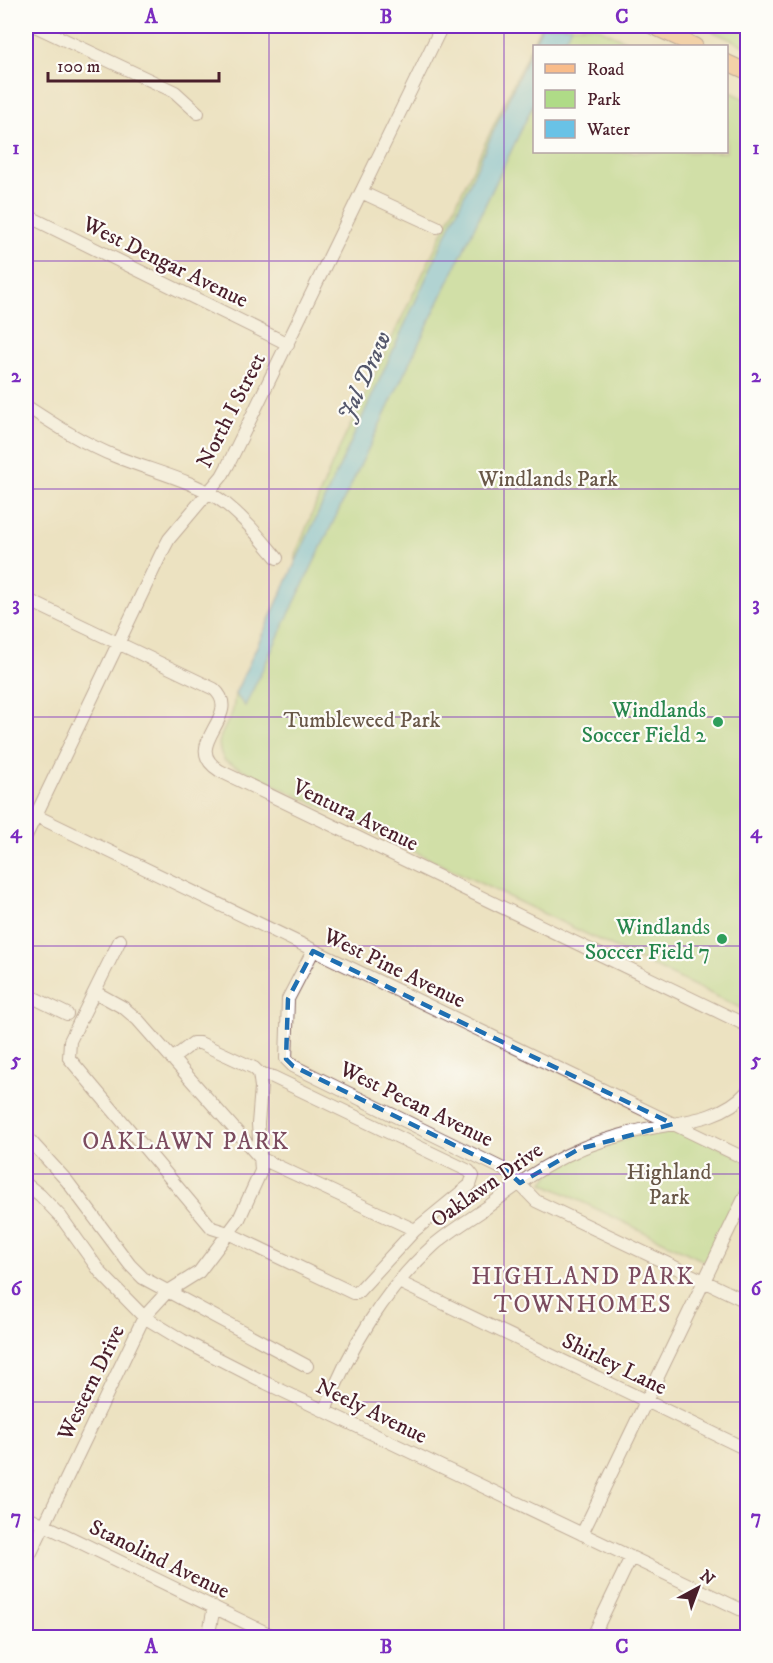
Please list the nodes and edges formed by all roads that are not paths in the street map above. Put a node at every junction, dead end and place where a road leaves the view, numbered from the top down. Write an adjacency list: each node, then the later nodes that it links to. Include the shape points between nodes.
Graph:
1 (35, 26): 4 (street)
2 (442, 26): 9 (street, North I Street)
3 (652, 26): 5 (main road)
4 (49, 28): 8 (street, via 175,92)
5 (693, 45)
6 (728, 63): 7 (main road)
7 (747, 72)
8 (198, 113)
9 (361, 192): 11 (street); 12 (street, North I Street)
10 (26, 215): 12 (street, West Dengar Avenue)
11 (437, 227)
12 (288, 344): 14 (street, North I Street, via 222,477)
13 (26, 406): 14 (street, via 95,447)
14 (208, 493): 15 (street, via 244,520); 17 (street, North I Street, via 170,539)
15 (276, 558)
16 (26, 599): 17 (street, Ventura Avenue)
17 (118, 643): 18 (street, North I Street); 25 (street, Ventura Avenue, via 219,693 221,712 205,750 208,762 220,771)
18 (30, 813): 19 (street, North I Street); 21 (street, West Pine Avenue)
19 (26, 836)
20 (120, 940): 22 (street)
21 (313, 951): 29 (street, West Pine Avenue); 33 (street, West Pecan Avenue, via 288,999 287,1061 507,1171)
22 (95, 992): 26 (street, via 138,1020); 37 (street, via 70,1041 69,1058 212,1228)
23 (26, 994): 24 (street)
24 (67, 1014)
25 (747, 1026)
26 (172, 1059): 27 (street, via 193,1043 200,1043); 31 (street)
27 (259, 1073): 31 (street); 36 (street, via 469,1171 470,1185)
28 (747, 1091): 29 (street, Oaklawn Drive, via 741,1099 707,1117)
29 (673, 1124): 32 (street, West Pine Avenue); 33 (street, Oaklawn Drive, via 637,1130 579,1149)
30 (26, 1136): 40 (street, via 67,1181 130,1265)
31 (260, 1158): 36 (street); 37 (street, via 261,1171 239,1219)
32 (747, 1160)
33 (520, 1183): 38 (street, West Pecan Avenue, via 536,1201); 39 (street, Oaklawn Drive, via 435,1245)
34 (26, 1184): 42 (street, Neely Avenue, via 61,1216 100,1273)
35 (747, 1190): 38 (street)
36 (415, 1230): 37 (street, via 357,1293)
37 (228, 1233): 40 (street, via 199,1272)
38 (704, 1281): 41 (street, West Pecan Avenue); 44 (street)
39 (399, 1282): 44 (street, Shirley Lane); 45 (street, Oaklawn Drive, via 369,1323)
40 (167, 1292): 42 (street); 43 (street)
41 (747, 1302)
42 (144, 1317): 45 (street, Neely Avenue); 48 (street, Western Drive)
43 (307, 1366)
44 (646, 1401): 46 (street, Shirley Lane); 49 (street)
45 (325, 1411): 49 (street, Neely Avenue)
46 (747, 1450)
47 (26, 1516): 48 (street, Stanolind Avenue)
48 (44, 1525): 51 (street, Western Drive); 52 (street, Stanolind Avenue)
49 (582, 1534): 50 (street, Neely Avenue)
50 (632, 1557): 53 (street, Neely Avenue); 56 (street)
51 (26, 1563)
52 (214, 1607): 54 (street); 55 (street, Stanolind Avenue)
53 (747, 1613)
54 (208, 1638)
55 (277, 1638)
56 (592, 1638)

